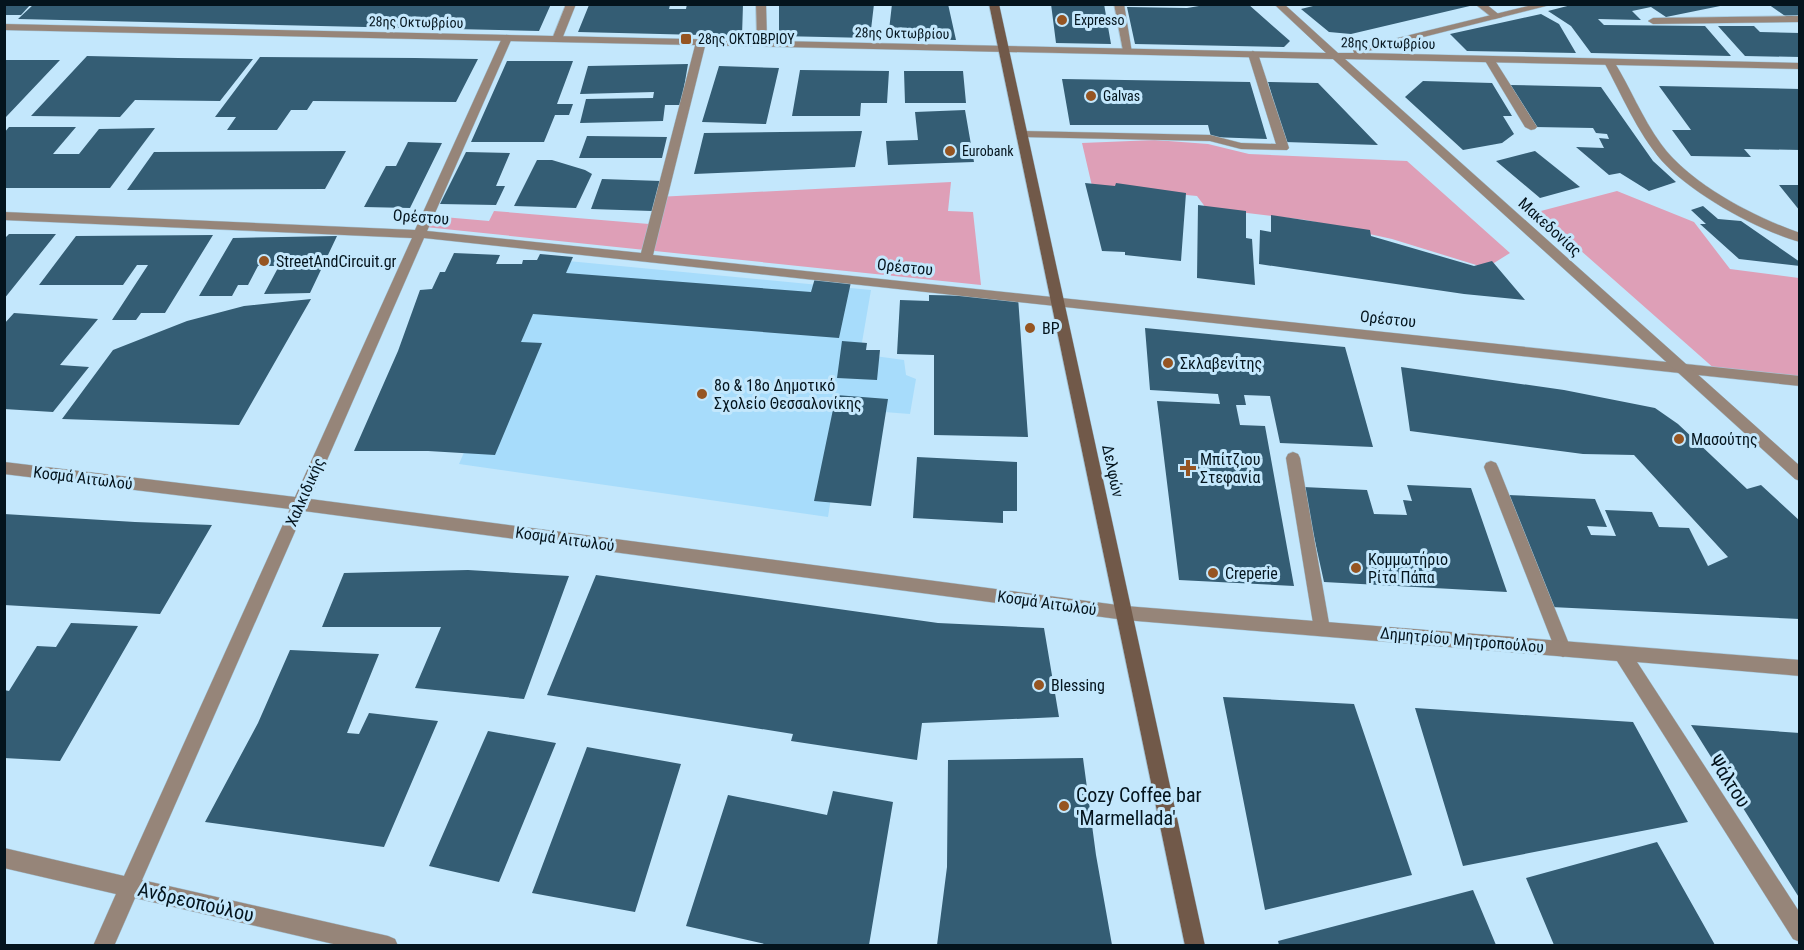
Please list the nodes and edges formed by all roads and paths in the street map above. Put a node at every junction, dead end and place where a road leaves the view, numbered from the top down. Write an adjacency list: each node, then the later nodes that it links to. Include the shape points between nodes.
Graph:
1 (571, 4): 13 (street)
2 (761, 4): 15 (street)
3 (994, 4): 16 (main road, Δελφών)
4 (1119, 4): 17 (street)
5 (1278, 4): 19 (street, Μακεδονίας)
6 (1479, 4): 8 (street)
7 (1550, 4): 8 (street)
8 (1497, 17): 19 (street)
9 (1800, 19): 10 (street)
10 (1653, 21)
11 (4, 27): 12 (street, 28ης Οκτωβρίου)
12 (507, 38): 13 (street, 28ης Οκτωβρίου); 26 (street, Χαλκιδικής)
13 (557, 39): 14 (street, 28ης Οκτωβρίου)
14 (701, 42): 15 (street, 28ης Οκτωβρίου); 28 (street)
15 (762, 44): 16 (street, 28ης Οκτωβρίου)
16 (1005, 49): 17 (street, 28ης Οκτωβρίου); 24 (main road, Δελφών)
17 (1128, 51): 18 (street, 28ης Οκτωβρίου)
18 (1253, 54): 19 (street, 28ης Οκτωβρίου); 24 (street, via 1283,148 1241,146 1210,138)
19 (1336, 56): 20 (street, 28ης Οκτωβρίου); 30 (street, Μακεδονίας)
20 (1489, 59): 21 (street, 28ης Οκτωβρίου); 23 (street)
21 (1609, 62): 22 (street, 28ης Οκτωβρίου); 27 (street, via 1649,135 1672,165 1762,223)
22 (1800, 66)
23 (1531, 127)
24 (1023, 134): 29 (main road, Δελφών)
25 (4, 216): 26 (street, Ορέστου)
26 (420, 234): 28 (street, Ορέστου); 36 (street, Χαλκιδικής)
27 (1800, 238)
28 (646, 258): 29 (street, Ορέστου)
29 (1058, 301): 30 (street, Ορέστου); 37 (main road, Δελφών)
30 (1683, 369): 31 (street, Ορέστου); 35 (street, Μακεδονίας)
31 (1800, 381)
32 (1293, 458): 38 (street)
33 (1491, 467): 39 (street)
34 (4, 468): 36 (street, Κοσμά Αιτωλού)
35 (1800, 475)
36 (300, 504): 37 (street, Κοσμά Αιτωλού); 43 (street, Χαλκιδικής)
37 (1125, 613): 38 (street, Δημητρίου Μητροπούλου); 47 (main road, Δελφών)
38 (1322, 629): 39 (street, Δημητρίου Μητροπούλου)
39 (1563, 649): 40 (street, Δημητρίου Μητροπούλου)
40 (1622, 654): 41 (street, Δημητρίου Μητροπούλου); 44 (street, Ψάλτου)
41 (1800, 668)
42 (4, 858): 43 (street, Ανδρεοπούλου)
43 (129, 887): 45 (street, Χαλκιδικής); 46 (street, Ανδρεοπούλου)
44 (1800, 932)
45 (103, 945)
46 (388, 945)
47 (1195, 945)

